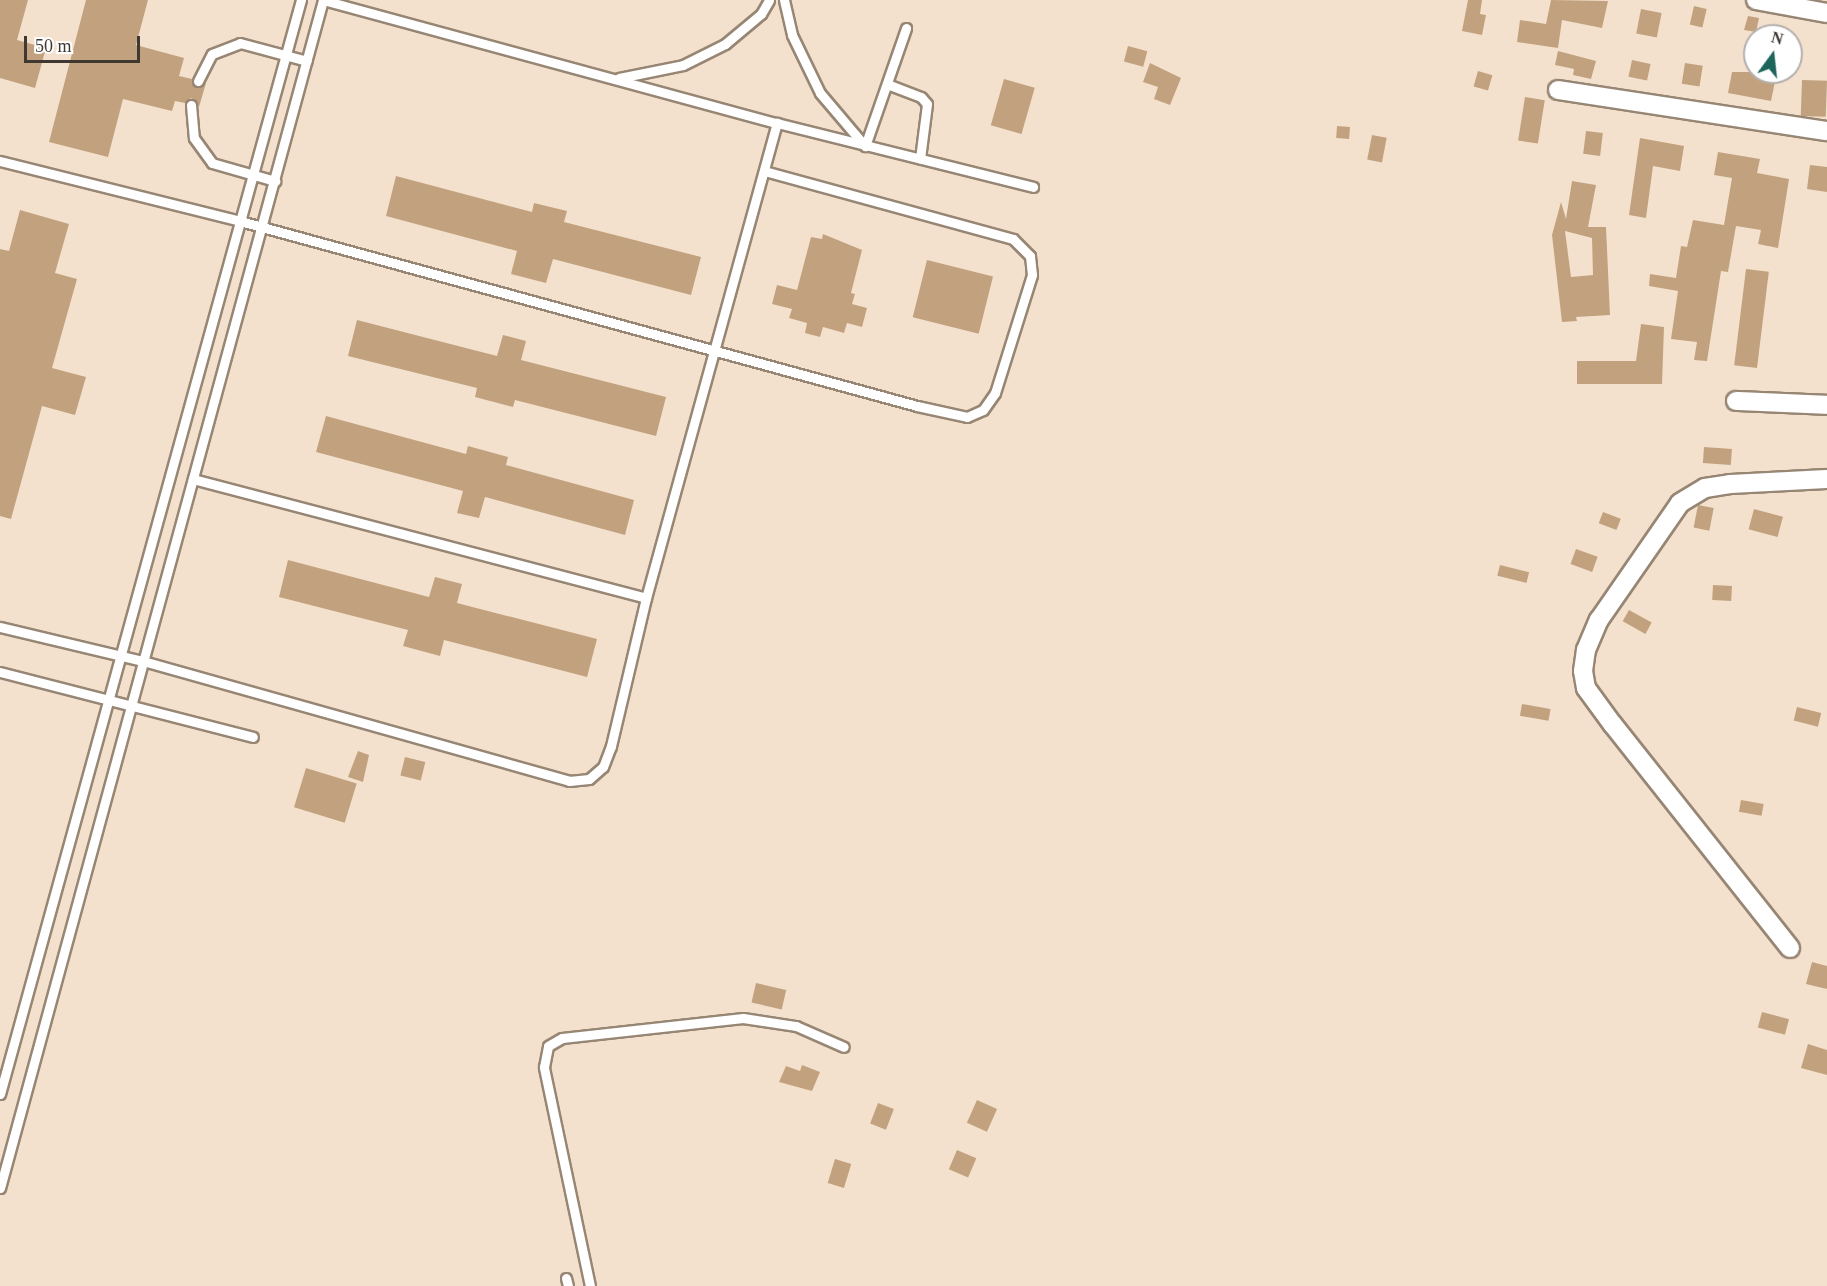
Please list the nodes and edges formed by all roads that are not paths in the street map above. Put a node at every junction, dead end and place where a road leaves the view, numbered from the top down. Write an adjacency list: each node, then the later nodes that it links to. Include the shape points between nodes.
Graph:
1 (301, 0): 8 (lane)
2 (323, 0): 9 (lane); 10 (lane)
3 (769, 0): 10 (lane, via 761,14 726,44 683,64)
4 (784, 0): 17 (lane, via 792,35 820,93)
5 (1756, 0): 6 (street)
6 (1827, 13)
7 (906, 28): 12 (lane)
8 (285, 54): 9 (lane); 11 (lane, via 240,44 223,48 212,54); 21 (lane)
9 (308, 61): 22 (lane)
10 (617, 79): 15 (lane)
11 (198, 81)
12 (887, 84): 17 (lane); 18 (lane, via 927,104)
13 (1558, 90): 16 (street)
14 (191, 105): 21 (lane, via 190,125 200,150 212,163)
15 (777, 123): 17 (lane); 20 (lane)
16 (1827, 131)
17 (866, 146): 18 (lane)
18 (920, 159): 23 (lane)
19 (0, 161): 24 (lane)
20 (764, 171): 26 (lane); 26 (lane, via 1013,239 1030,256 1032,275 995,393 983,410 967,417)
21 (253, 175): 22 (lane); 24 (lane)
22 (276, 181): 25 (lane)
23 (1033, 187)
24 (240, 221): 25 (lane); 33 (lane)
25 (262, 227): 26 (lane); 29 (lane)
26 (715, 350): 31 (lane)
27 (1736, 401): 28 (street)
28 (1827, 405)
29 (193, 479): 31 (lane); 34 (lane)
30 (1827, 479): 39 (street, via 1705,488 1680,503 1599,620 1586,650 1583,671 1586,688 1613,725)
31 (646, 597): 34 (lane, via 611,746 603,767 589,779 569,781)
32 (0, 627): 33 (lane)
33 (120, 656): 34 (lane); 36 (lane)
34 (143, 661): 37 (lane)
35 (0, 672): 36 (lane)
36 (108, 701): 37 (lane); 41 (lane)
37 (132, 705): 38 (lane); 42 (lane)
38 (254, 737)
39 (1790, 948)
40 (844, 1047): 43 (lane, via 796,1026 742,1018 562,1038 548,1046 544,1067)
41 (0, 1094)
42 (0, 1188)
43 (590, 1286)

